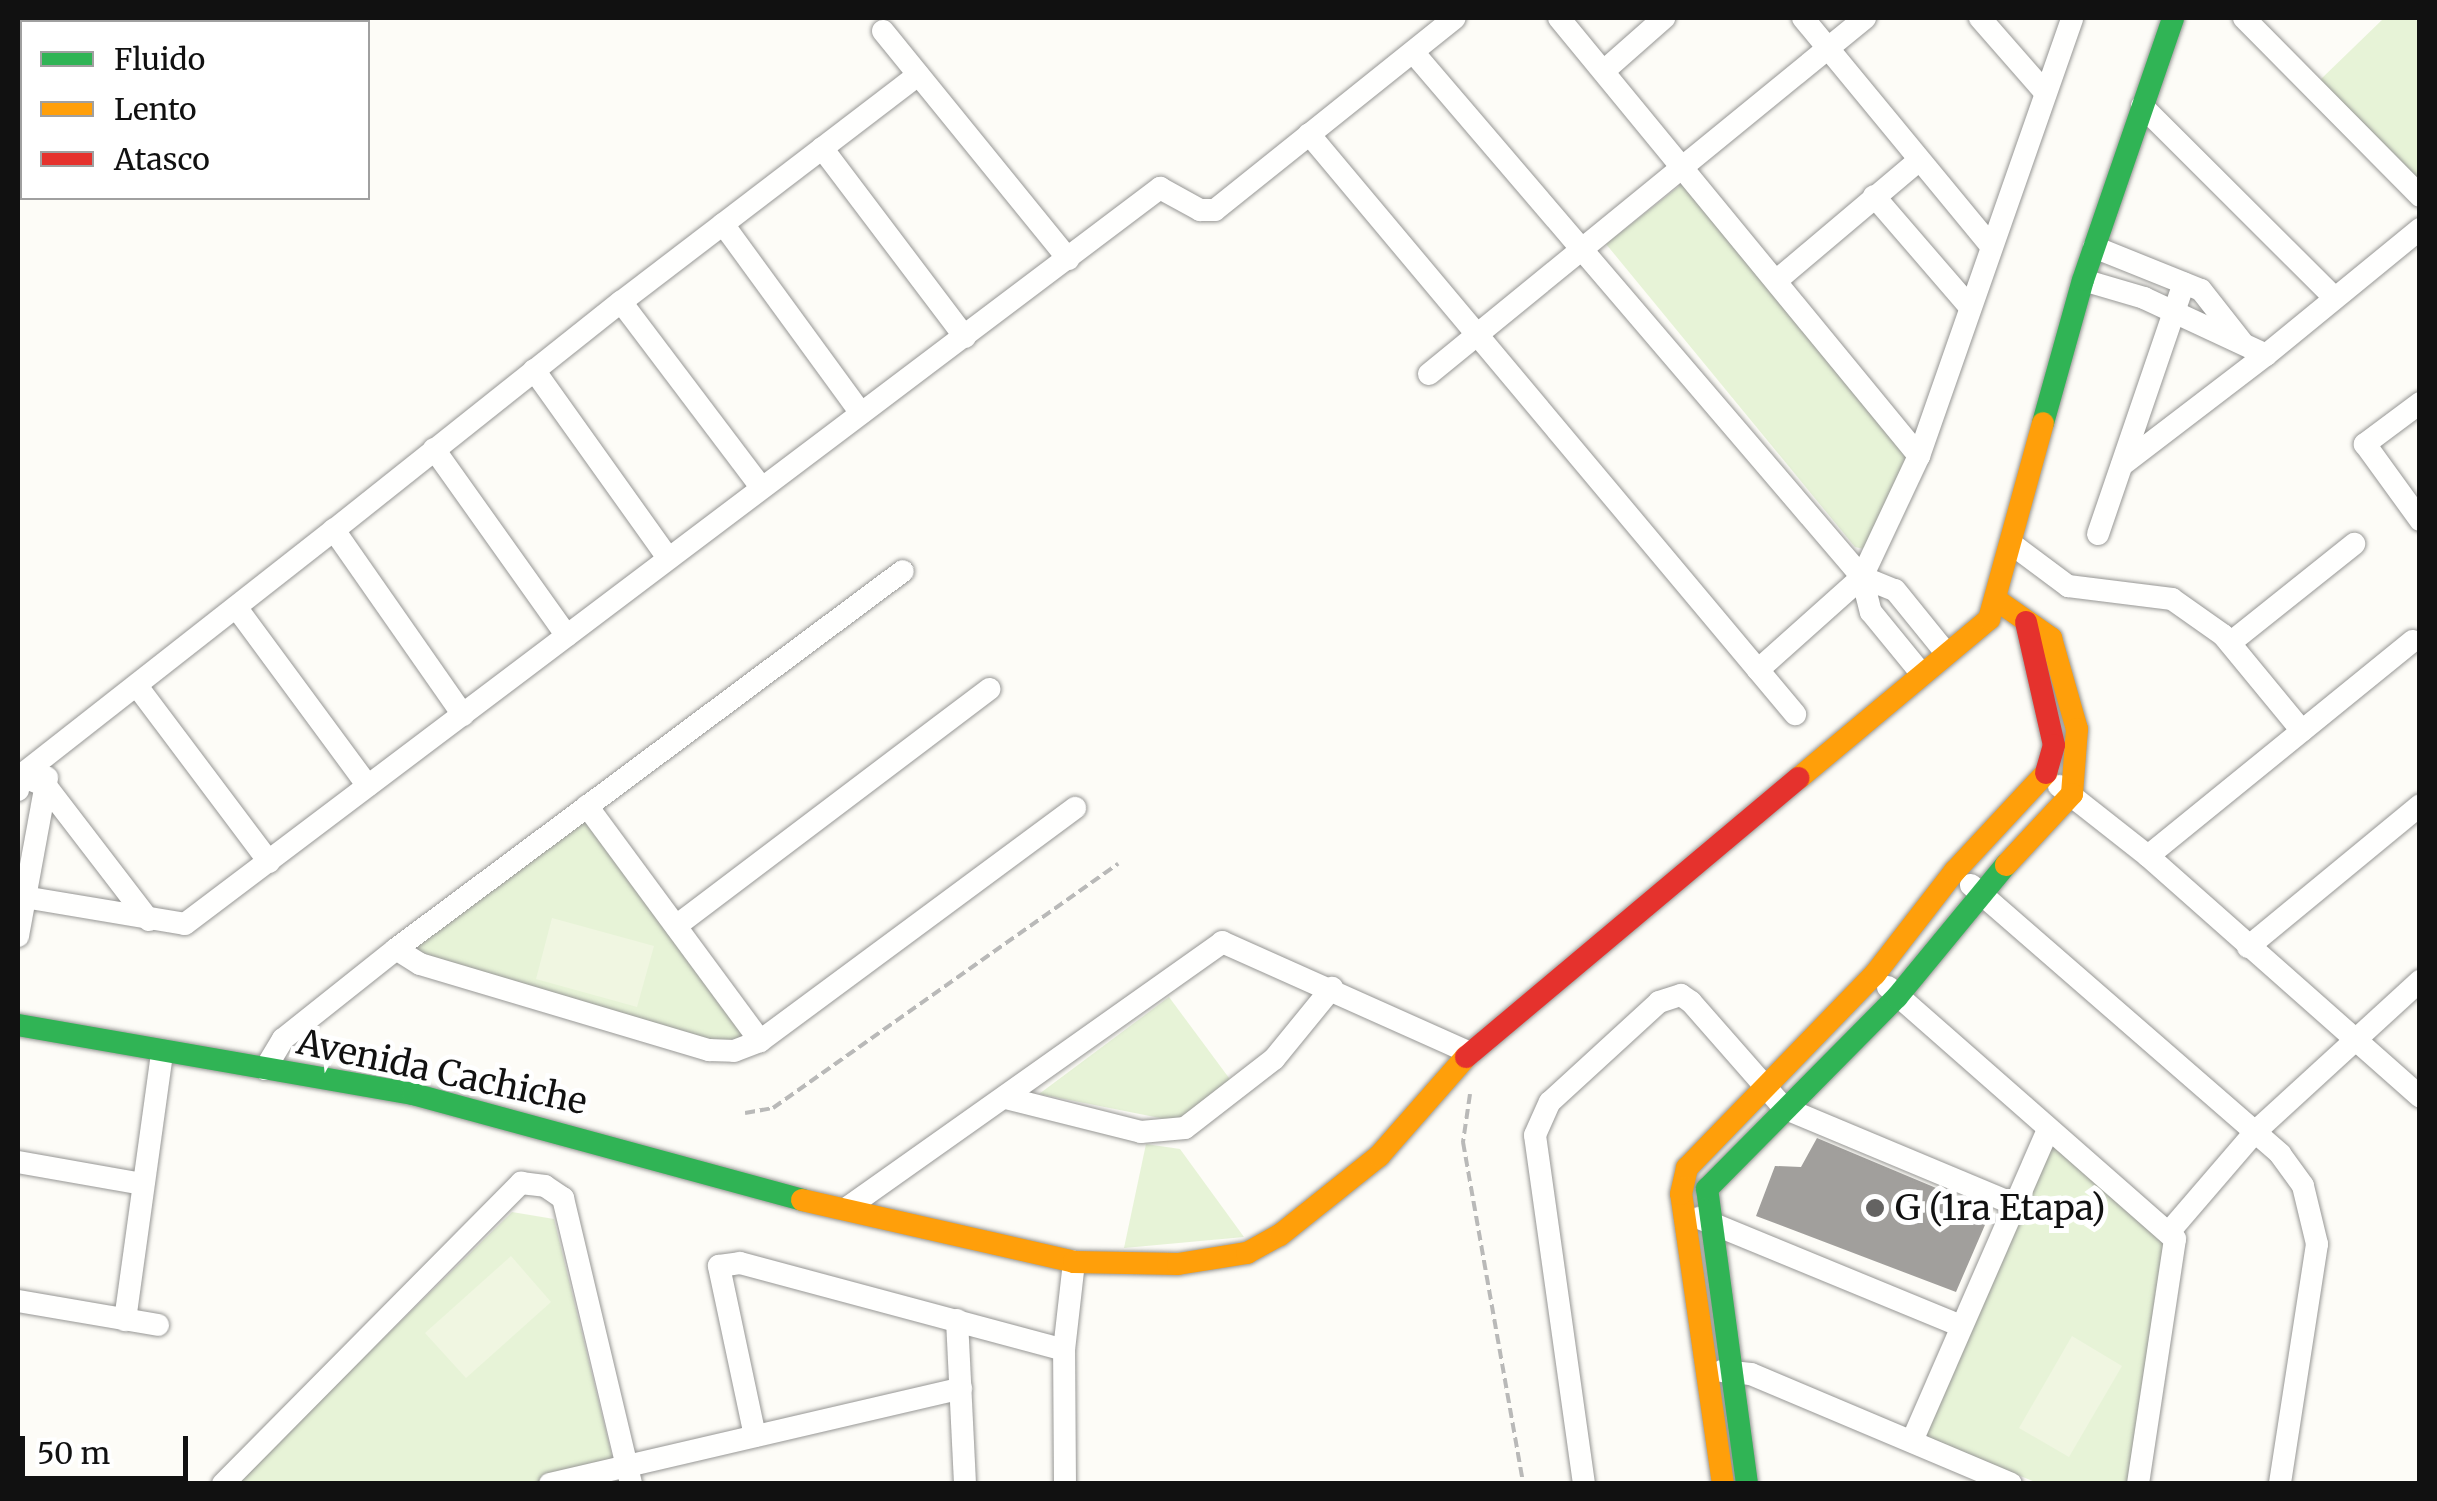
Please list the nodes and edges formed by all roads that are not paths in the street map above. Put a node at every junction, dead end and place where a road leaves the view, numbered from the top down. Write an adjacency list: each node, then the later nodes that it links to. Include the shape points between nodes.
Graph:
1 (1455, 18): 12 (street)
2 (1559, 18): 13 (street)
3 (1664, 18): 13 (street)
4 (1803, 18): 11 (street)
5 (1865, 18): 11 (street)
6 (1980, 18): 15 (street)
7 (2072, 18): 15 (street)
8 (2173, 18): 16 (street)
9 (2244, 18): 22 (street)
10 (883, 31): 14 (street)
11 (1828, 50): 19 (street); 20 (street)
12 (1412, 52): 17 (street); 27 (street)
13 (1604, 70): 20 (street)
14 (918, 74): 18 (street); 28 (street)
15 (2044, 92): 25 (street)
16 (2142, 106): 26 (street); 32 (street)
17 (1309, 134): 28 (street, via 1214,210 1200,210 1160,188); 36 (street)
18 (822, 148): 23 (street); 37 (street)
19 (1919, 160): 21 (street); 25 (street)
20 (1683, 166): 27 (street); 29 (street)
21 (1874, 196): 29 (street); 34 (street)
22 (2420, 196)
23 (723, 224): 33 (street); 43 (street)
24 (2420, 229): 32 (street)
25 (1990, 245): 34 (street)
26 (2094, 247): 30 (street); 31 (street)
27 (1579, 252): 36 (street); 55 (street)
28 (1068, 259): 37 (street)
29 (1776, 280): 45 (street)
30 (2083, 280): 35 (street); 52 (street)
31 (2184, 283): 35 (street); 38 (street, via 2226,314)
32 (2335, 298): 39 (street)
33 (621, 302): 40 (street); 47 (street)
34 (1968, 305): 45 (street)
35 (2174, 311): 38 (street); 46 (street)
36 (1478, 333): 41 (street); 63 (street)
37 (965, 337): 43 (street)
38 (2241, 341): 39 (street)
39 (2266, 354): 46 (street)
40 (534, 370): 44 (street); 53 (street)
41 (1429, 374)
42 (2420, 403): 48 (street, via 2365,444)
43 (861, 413): 47 (street)
44 (434, 450): 49 (street); 59 (street)
45 (1919, 456): 55 (street)
46 (2122, 465): 50 (street)
47 (761, 487): 53 (street)
48 (2420, 520)
49 (334, 530): 57 (street); 68 (street)
50 (2098, 534)
51 (2354, 544): 61 (street)
52 (2012, 545): 56 (street); 61 (street, via 2068,586 2172,599)
53 (668, 558): 59 (street)
54 (903, 571): 77 (street)
55 (1862, 578): 62 (street, via 1896,590); 63 (street); 64 (street, via 1871,612)
56 (1998, 601): 58 (street); 62 (street, Avenida Cachiche, via 1989,619)
57 (236, 608): 65 (street); 74 (street)
58 (2026, 622): 71 (street, via 2054,745); 75 (street, via 2051,638 2073,696 2080,757)
59 (567, 636): 68 (street)
60 (2414, 641): 69 (street)
61 (2230, 643): 69 (street)
62 (1946, 652): 64 (street, Avenida Cachiche)
63 (1758, 670): 67 (street)
64 (1921, 674): 96 (street, Avenida Cachiche)
65 (136, 686): 70 (street); 80 (street)
66 (989, 689): 85 (street)
67 (1795, 714)
68 (463, 715): 74 (street)
69 (2302, 731): 79 (street)
70 (53, 750): 72 (street); 73 (street)
71 (2045, 778): 75 (street); 81 (street)
72 (18, 780): 73 (street)
73 (46, 786): 83 (street); 84 (street)
74 (368, 786): 80 (street)
75 (2072, 794): 79 (street); 82 (street)
76 (2420, 804): 87 (street)
77 (587, 806): 85 (street); 88 (street)
78 (1075, 808): 95 (street)
79 (2148, 856): 87 (street)
80 (269, 862): 84 (street, via 185,924)
81 (1955, 871): 82 (street); 89 (street)
82 (1980, 893): 92 (street); 104 (street)
83 (21, 896): 84 (street); 86 (street)
84 (149, 920)
85 (676, 926): 95 (street)
86 (18, 936)
87 (2248, 948): 94 (street)
88 (396, 949): 95 (street, via 420,964 709,1050 734,1051); 98 (street, via 283,1039)
89 (1876, 974): 92 (street); 99 (street)
90 (2420, 981): 94 (street)
91 (1332, 988): 96 (street); 101 (street, via 1222,942); 101 (street, via 1274,1058 1185,1128 1142,1132)
92 (1897, 996): 102 (street); 103 (street)
93 (18, 1025): 97 (street, Avenida Cachiche)
94 (2355, 1036): 100 (street); 104 (street)
95 (760, 1041)
96 (1470, 1054): 111 (street, Avenida Cachiche, via 1379,1156 1280,1235 1247,1253 1178,1264)
97 (162, 1056): 98 (street, Avenida Cachiche); 106 (street)
98 (265, 1069): 108 (street, Avenida Cachiche, via 412,1094 560,1130 739,1186)
99 (1766, 1087): 102 (street); 109 (street, via 1687,1168); 128 (street, via 1700,1010 1681,995 1670,996 1542,1111 1537,1149)
100 (2420, 1097)
101 (1006, 1098): 108 (street)
102 (1784, 1108): 107 (street); 109 (street, via 1707,1189)
103 (2048, 1130): 107 (street); 110 (street)
104 (2255, 1132): 110 (street); 133 (street, via 2303,1186 2317,1244)
105 (18, 1162): 106 (street)
106 (143, 1184): 113 (street)
107 (2011, 1203): 116 (street)
108 (846, 1208): 111 (street, Avenida Cachiche)
109 (1696, 1218): 116 (street); 118 (street); 119 (street)
110 (2169, 1232): 132 (street, via 2177,1248)
111 (1074, 1262): 117 (street)
112 (18, 1301): 113 (street)
113 (125, 1320): 115 (street)
114 (957, 1320): 117 (street); 120 (street); 121 (street, via 740,1264 719,1266 718,1287)
115 (158, 1325)
116 (1958, 1325): 122 (street)
117 (1064, 1350): 127 (street)
118 (1731, 1370): 119 (street); 122 (street); 130 (street)
119 (1704, 1371): 129 (street)
120 (961, 1388): 121 (street); 126 (street)
121 (755, 1436): 123 (street)
122 (1912, 1441): 131 (street)
123 (628, 1474): 124 (street, via 563,1198 545,1186 522,1184); 125 (street)
124 (223, 1484)
125 (550, 1484)
126 (965, 1484)
127 (1065, 1484)
128 (1584, 1484)
129 (1723, 1484)
130 (1747, 1484)
131 (2011, 1484)
132 (2138, 1484)
133 (2280, 1484)

